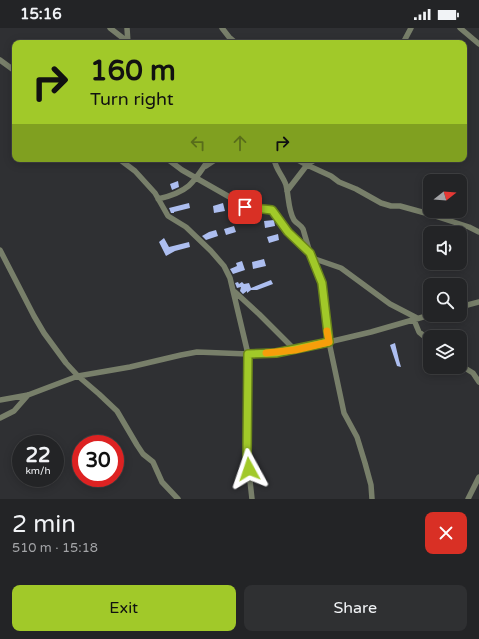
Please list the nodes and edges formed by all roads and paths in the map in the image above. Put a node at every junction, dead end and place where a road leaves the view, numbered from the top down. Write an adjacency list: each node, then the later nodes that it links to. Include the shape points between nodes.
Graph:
1 (110, 28): 6 (street)
2 (127, 28): 7 (street)
3 (222, 28): 8 (street)
4 (411, 28): 9 (street)
5 (460, 28): 10 (street)
6 (124, 40)
7 (128, 40)
8 (232, 40)
9 (405, 40)
10 (479, 44)
11 (0, 60): 12 (street)
12 (12, 69)
13 (129, 162): 24 (street)
14 (172, 162): 22 (street)
15 (207, 162): 21 (street)
16 (212, 162): 21 (street)
17 (275, 162): 23 (street)
18 (302, 162): 20 (street)
19 (312, 162): 20 (street)
20 (307, 165): 23 (street); 25 (street, via 382,203 429,214)
21 (204, 167): 22 (street)
22 (196, 179): 24 (street, via 175,195); 27 (street, via 245,207 272,210 288,232)
23 (287, 191): 27 (street, via 291,212 303,229)
24 (158, 199): 28 (street, via 168,216 189,230 224,266)
25 (479, 232)
26 (0, 250): 38 (street, via 44,333)
27 (310, 253): 32 (street, via 318,260 341,268 390,304); 34 (street, via 322,283)
28 (234, 292): 35 (street); 36 (street)
29 (479, 302): 30 (street)
30 (467, 305)
31 (423, 317): 32 (street)
32 (416, 319): 33 (street, via 419,332); 34 (street)
33 (423, 335)
34 (329, 342): 35 (street); 46 (street, via 344,413 357,438 371,484)
35 (295, 350): 36 (street)
36 (248, 354): 38 (street, via 197,352 103,373); 45 (street, via 247,454)
37 (467, 369): 39 (street)
38 (78, 376): 40 (street); 44 (street, via 117,411 143,454 153,462 162,482)
39 (479, 382)
40 (28, 395): 41 (street); 42 (street, via 14,411)
41 (0, 400)
42 (0, 418)
43 (479, 477): 47 (street)
44 (178, 499)
45 (252, 499)
46 (372, 499)
47 (468, 499)

